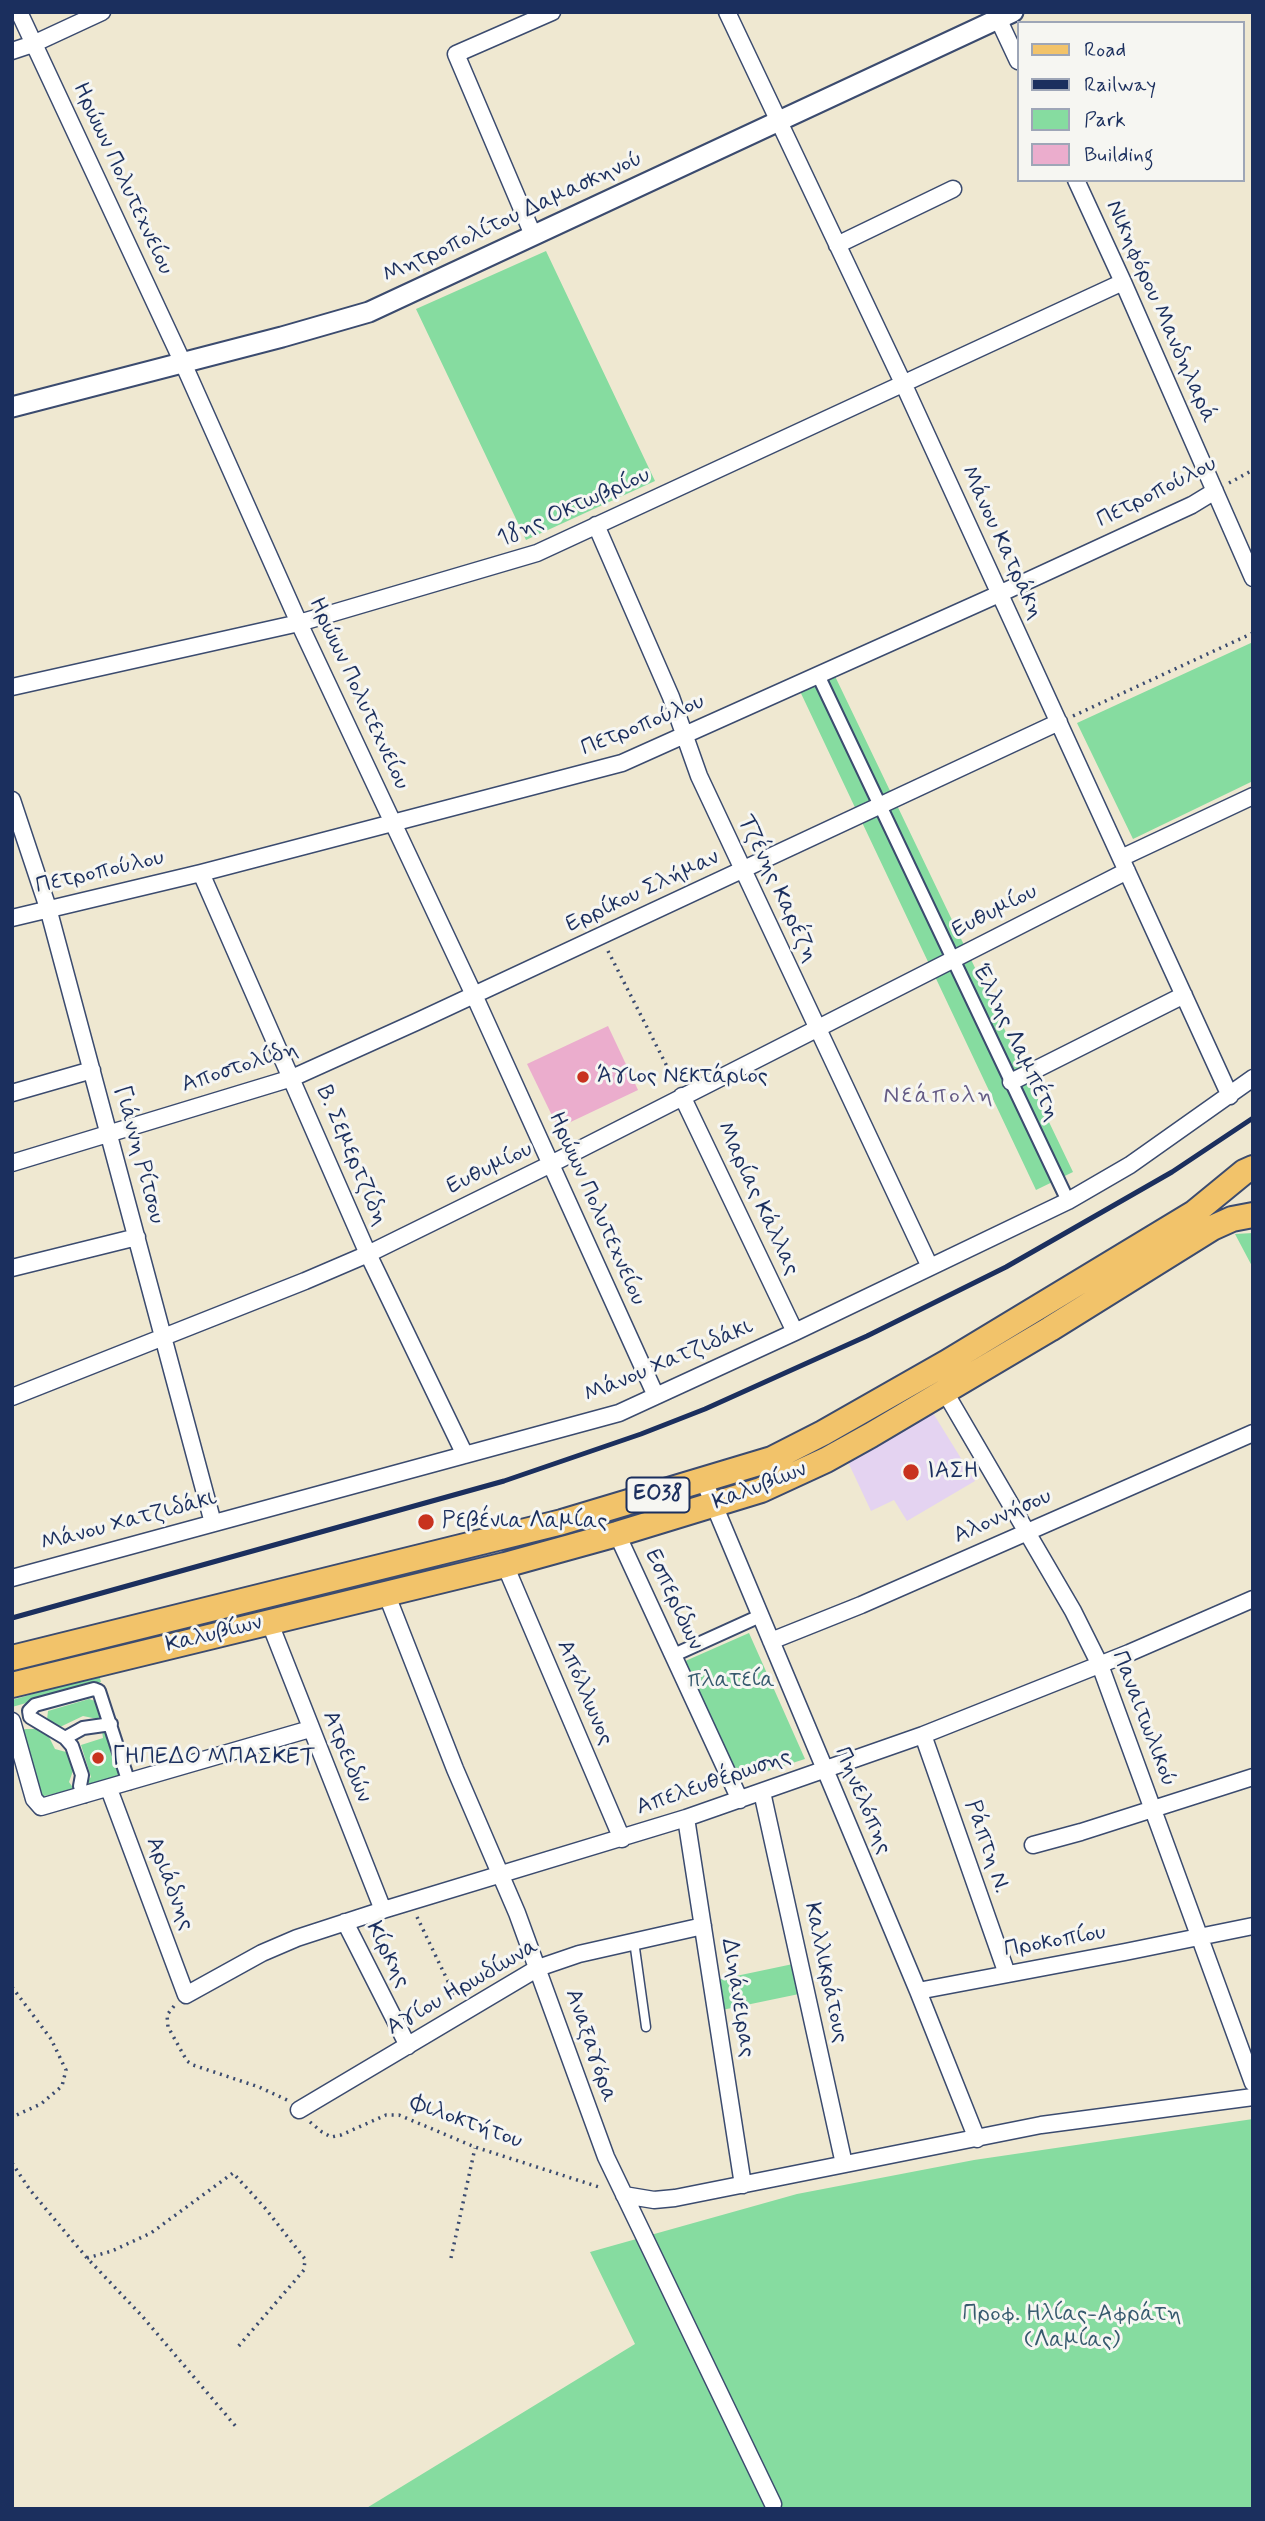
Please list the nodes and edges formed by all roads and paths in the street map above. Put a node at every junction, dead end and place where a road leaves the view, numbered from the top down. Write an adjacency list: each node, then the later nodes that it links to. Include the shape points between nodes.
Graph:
1 (19, 12): 6 (street, Ηρώων Πολυτεχνείου)
2 (102, 12): 6 (street)
3 (552, 12): 12 (street, via 456,54)
4 (727, 12): 9 (street, Μάνου Κατράκη)
5 (1002, 15): 8 (street); 9 (street, Μητροπολίτου Δαμασκηνού)
6 (33, 44): 7 (street); 15 (street, Ηρώων Πολυτεχνείου)
7 (12, 51)
8 (1016, 55)
9 (778, 120): 12 (street, Μητροπολίτου Δαμασκηνού); 13 (street, Μάνου Κατράκη)
10 (1077, 182): 14 (street, Νικηφόρου Μανδηλαρά)
11 (953, 189): 13 (street)
12 (533, 235): 15 (street, Μητροπολίτου Δαμασκηνού, via 369,312)
13 (837, 245): 16 (street, Μάνου Κατράκη)
14 (1123, 282): 16 (street, 18ης Οκτωβρίου); 19 (street, Νικηφόρου Μανδηλαρά)
15 (183, 363): 17 (street, Μητροπολίτου Δαμασκηνού); 23 (street, Ηρώων Πολυτεχνείου)
16 (903, 383): 20 (street, 18ης Οκτωβρίου); 22 (street, Μάνου Κατράκη)
17 (12, 407)
18 (1253, 470): 19 (path, Πετροπούλου)
19 (1215, 491): 21 (street, Νικηφόρου Μανδηλαρά); 22 (street, Πετροπούλου)
20 (596, 525): 23 (street, 18ης Οκτωβρίου, via 516,560); 28 (street, Τζένης Καρέζη)
21 (1253, 578)
22 (999, 594): 25 (street, Πετροπούλου); 27 (street, Μάνου Κατράκη)
23 (299, 623): 26 (street, 18ης Οκτωβρίου); 32 (street, Ηρώων Πολυτεχνείου)
24 (1253, 633): 27 (path)
25 (818, 675): 28 (street, Πετροπούλου); 31 (street, Έλλης Λαμπέτη)
26 (12, 687)
27 (1059, 722): 31 (street, Ερρίκου Σλήμαν); 33 (street, Μάνου Κατράκη)
28 (684, 736): 32 (street, Πετροπούλου, via 600,770); 34 (street, Τζένης Καρέζη)
29 (1253, 796): 33 (street, Ευθυμίου)
30 (12, 800): 36 (street, Γιάννη Ρίτσου)
31 (878, 806): 34 (street, Ερρίκου Σλήμαν); 39 (street, Έλλης Λαμπέτη)
32 (393, 823): 35 (street, Πετροπούλου); 40 (street, Ηρώων Πολυτεχνείου)
33 (1124, 864): 39 (street, Ευθυμίου); 41 (street, Μάνου Κατράκη)
34 (743, 870): 38 (street, Ερρίκου Σλήμαν); 42 (street, Τζένης Καρέζη)
35 (201, 873): 36 (street, Πετροπούλου); 44 (street, Β. Σεμερτζίδη)
36 (48, 908): 37 (street, Πετροπούλου); 43 (street, Γιάννη Ρίτσου)
37 (12, 918)
38 (601, 936): 40 (street, Ερρίκου Σλήμαν); 48 (path)
39 (952, 959): 42 (street, Ευθυμίου); 46 (street, Έλλης Λαμπέτη)
40 (474, 995): 44 (street, Αποστολίδη); 52 (street, Ηρώων Πολυτεχνείου)
41 (1184, 995): 46 (street); 49 (street, Μάνου Κατράκη)
42 (818, 1027): 48 (street, Ευθυμίου); 58 (street, Τζένης Καρέζη)
43 (92, 1070): 47 (street); 50 (street, Γιάννη Ρίτσου)
44 (292, 1078): 50 (street, Αποστολίδη); 57 (street, Β. Σεμερτζίδη)
45 (1253, 1079): 49 (street, Μάνου Χατζιδάκι)
46 (1012, 1082): 54 (street, Έλλης Λαμπέτη)
47 (12, 1093)
48 (682, 1096): 52 (street, Ευθυμίου); 60 (street, Μαρίας Κάλλας)
49 (1230, 1096): 54 (street, Μάνου Χατζιδάκι, via 1130,1165)
50 (109, 1133): 51 (street, Αποστολίδη); 56 (street, Γιάννη Ρίτσου)
51 (12, 1163)
52 (551, 1164): 57 (street, Ευθυμίου); 64 (street, Ηρώων Πολυτεχνείου)
53 (1246, 1173): 55 (main road, ΕΟ38, via 1234,1189 1235,1199 1242,1210); 67 (main road, Καλυβίων / ΕΟ38, via 1194,1213 882,1400 772,1459)
54 (1068, 1201): 58 (street, Μάνου Χατζιδάκι)
55 (1253, 1215): 62 (main road, Καλυβίων / ΕΟ38, via 1213,1228)
56 (137, 1237): 59 (street); 61 (street, Γιάννη Ρίτσου)
57 (368, 1254): 61 (street, Ευθυμίου); 66 (street, Β. Σεμερτζίδη)
58 (930, 1266): 60 (street, Μάνου Χατζιδάκι)
59 (12, 1268)
60 (795, 1332): 64 (street, Μάνου Χατζιδάκι)
61 (163, 1337): 63 (street, Ευθυμίου); 69 (street, Γιάννη Ρίτσου)
62 (945, 1392): 68 (main road, Καλυβίων / ΕΟ38, via 826,1460); 70 (street, Παναιτωλικού)
63 (12, 1396)
64 (656, 1396): 66 (street, Μάνου Χατζιδάκι, via 619,1413)
65 (1253, 1433): 70 (street, Αλοννήσου)
66 (465, 1455): 69 (street, Μάνου Χατζιδάκι)
67 (704, 1481): 68 (street, Πηνελόπης); 80 (main road, Καλυβίων / ΕΟ38, via 562,1522)
68 (713, 1506): 71 (main road, Καλυβίων / ΕΟ38); 76 (street, Πηνελόπης)
69 (213, 1523): 73 (street, Μάνου Χατζιδάκι)
70 (1026, 1532): 78 (street, Αλοννήσου); 81 (street, Παναιτωλικού)
71 (617, 1534): 72 (main road, Καλυβίων / ΕΟ38); 79 (street, Εσπερίδων)
72 (505, 1565): 74 (main road, Καλυβίων / ΕΟ38); 97 (street, Απόλλωνος)
73 (12, 1578)
74 (386, 1593): 77 (main road, Καλυβίων / ΕΟ38); 99 (street, Αναξαγόρα)
75 (1253, 1599): 81 (street, Απελευθέρωσης)
76 (760, 1616): 78 (street, Πηνελόπης); 79 (street)
77 (270, 1620): 82 (main road, Καλυβίων / ΕΟ38); 85 (street, Ατρειδών)
78 (771, 1641): 88 (street, Πηνελόπης)
79 (674, 1655): 94 (street, Εσπερίδων)
80 (12, 1658)
81 (1100, 1665): 86 (street, Απελευθέρωσης); 95 (street, Παναιτωλικού)
82 (12, 1685)
83 (12, 1721): 93 (street, via 34,1799 41,1807)
84 (110, 1724): 87 (street, via 83,1728); 87 (street, via 99,1691 94,1689 35,1705 29,1711 33,1720); 90 (street)
85 (310, 1729): 90 (street); 101 (street, Ατρειδών)
86 (923, 1735): 88 (street, Απελευθέρωσης); 108 (street, Ράπτη Ν.)
87 (65, 1738): 93 (street, via 79,1765)
88 (825, 1770): 92 (street, Απελευθέρωσης); 110 (street, Πηνελόπης)
89 (1253, 1777): 95 (street)
90 (129, 1783): 91 (street)
91 (109, 1789): 93 (street); 111 (street, Αριάδνης)
92 (762, 1792): 94 (street, Απελευθέρωσης); 122 (street, Καλλικράτους)
93 (83, 1796)
94 (740, 1800): 96 (street, Απελευθέρωσης)
95 (1153, 1809): 98 (street); 105 (street, Παναιτωλικού)
96 (687, 1818): 97 (street, Απελευθέρωσης); 103 (street, Διηάνειρας)
97 (622, 1839): 99 (street, Απελευθέρωσης)
98 (1033, 1845)
99 (501, 1875): 100 (street, Απελευθέρωσης); 107 (street, Αναξαγόρα)
100 (410, 1902): 101 (street, Απελευθέρωσης); 112 (path)
101 (383, 1910): 102 (street, Απελευθέρωσης)
102 (345, 1922): 111 (street, Απελευθέρωσης, via 262,1953); 114 (street, Κίρκης)
103 (703, 1926): 106 (street, Αγίου Ηρωδίωνα); 123 (street, Διηάνειρας)
104 (1253, 1926): 105 (street, Προκοπίου)
105 (1199, 1937): 108 (street, Προκοπίου); 115 (street, Παναιτωλικού)
106 (634, 1941): 107 (street, Αγίου Ηρωδίωνα); 113 (lane)
107 (538, 1968): 112 (street, Αγίου Ηρωδίωνα); 124 (street, Αναξαγόρα, via 588,2111)
108 (1007, 1974): 110 (street, Προκοπίου)
109 (12, 1987): 118 (path, via 51,2039 66,2070 62,2086 41,2104)
110 (918, 1991): 119 (street, Πηνελόπης)
111 (186, 1996): 117 (path, Φιλοκτήτου, via 166,2020 183,2057 193,2065 283,2097)
112 (463, 2013): 114 (street, Αγίου Ηρωδίωνα)
113 (646, 2027)
114 (408, 2046): 117 (street, Αγίου Ηρωδίωνα)
115 (1253, 2083)
116 (1253, 2097): 119 (street, via 1084,2118)
117 (299, 2110): 120 (path, Φιλοκτήτου, via 331,2137 386,2115 399,2115)
118 (12, 2117)
119 (977, 2138): 122 (street)
120 (475, 2147): 124 (path, Φιλοκτήτου); 125 (path)
121 (12, 2163): 126 (path)
122 (844, 2164): 123 (street)
123 (743, 2185): 124 (street, via 654,2200)
124 (624, 2195): 129 (street, Αναξαγόρα)
125 (451, 2258)
126 (87, 2259): 127 (path, via 151,2233 233,2173 305,2259 304,2270); 128 (path)
127 (237, 2348)
128 (238, 2429)
129 (773, 2504)

